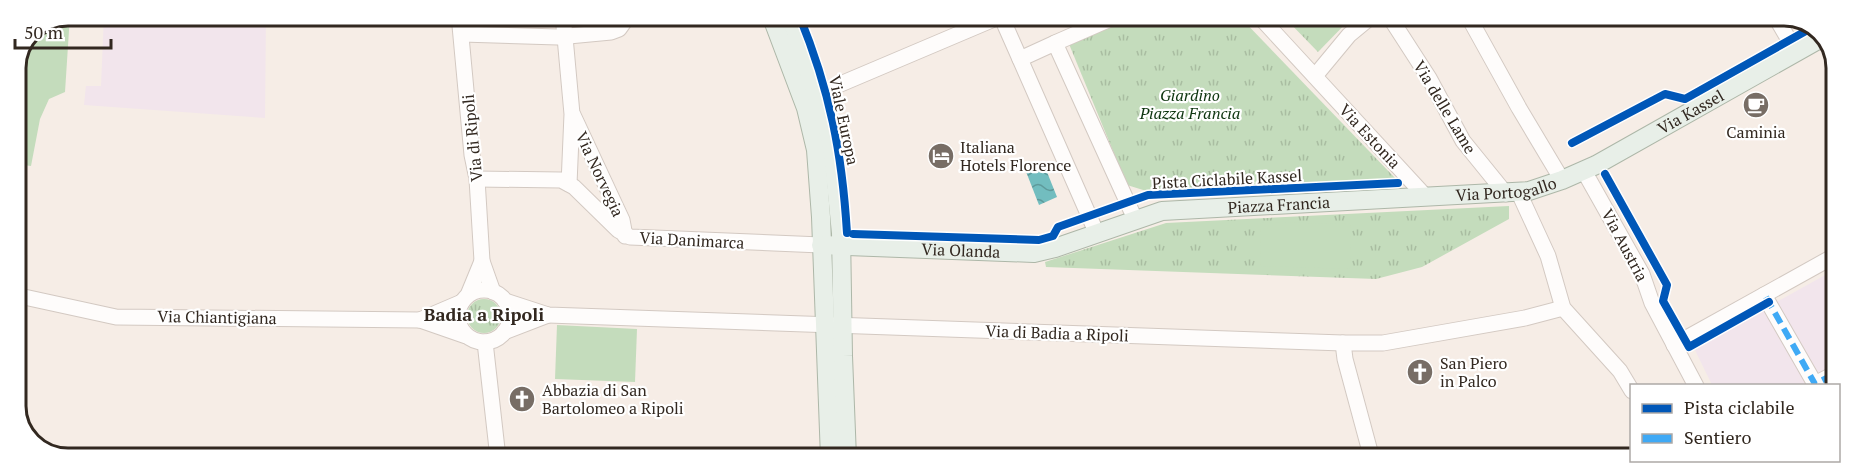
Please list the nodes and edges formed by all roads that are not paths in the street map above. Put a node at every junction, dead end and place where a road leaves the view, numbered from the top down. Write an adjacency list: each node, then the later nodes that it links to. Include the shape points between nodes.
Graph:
1 (461, 26): 14 (street, Via di Ripoli)
2 (565, 26): 15 (street, Via Norvegia)
3 (620, 26): 15 (street, via 615,30)
4 (775, 26): 32 (main road, Viale Europa, via 809,119 817,162)
5 (794, 26): 21 (main road, Viale Europa)
6 (977, 26): 21 (street)
7 (1005, 26): 19 (street)
8 (1094, 26): 17 (street)
9 (1268, 26): 20 (street, Via Estonia)
10 (1359, 26): 20 (street)
11 (1395, 26): 27 (street, Via delle Lame, via 1463,141)
12 (1474, 26): 25 (street)
13 (1781, 26): 18 (street)
14 (462, 34): 15 (street); 24 (street, Via di Ripoli)
15 (566, 36): 22 (street, Via Norvegia)
16 (1816, 41): 18 (main road, Via Kassel)
17 (1055, 43): 19 (street); 29 (street)
18 (1796, 52): 23 (main road, Via Kassel)
19 (1020, 59): 30 (street)
20 (1315, 76): 28 (street, Via Estonia)
21 (817, 94): 33 (main road, Viale Europa, via 833,154)
22 (572, 114): 26 (street, Via Norvegia); 31 (street, Via Norvegia, via 622,220)
23 (1584, 171): 25 (main road, Via Portogallo); 48 (street, Via Austria, via 1642,274)
24 (477, 179): 26 (street, via 556,179); 34 (street, Via di Ripoli)
25 (1562, 180): 27 (main road, Via Portogallo)
26 (569, 184): 31 (street, Via Danimarca)
27 (1513, 194): 28 (main road, Via Portogallo); 40 (street, Via delle Lame, via 1548,256)
28 (1426, 197): 29 (main road, Piazza Francia, via 1185,209)
29 (1135, 219): 30 (main road, Piazza Francia)
30 (1097, 234): 33 (main road, Via Olanda, via 1034,253)
31 (625, 236): 32 (street, Via Danimarca)
32 (821, 245): 33 (main road, Via Olanda); 43 (main road, Viale Europa)
33 (841, 246): 43 (main road, Viale Europa)
34 (482, 261): 37 (street, Via di Ripoli); 39 (street, Via di Ripoli)
35 (1826, 261): 36 (street)
36 (1764, 295): 48 (street); 50 (street)
37 (499, 296): 39 (street, via 483,290); 41 (street, Via di Badia a Ripoli); 44 (street, via 510,316)
38 (26, 297): 42 (street, Via Chiantigiana, via 116,317)
39 (465, 298): 42 (street, Via Chiantigiana); 45 (street, via 458,323)
40 (1563, 308): 47 (street, Via di Badia a Ripoli, via 1383,343); 51 (street, Via delle Lame, via 1620,371)
41 (548, 315): 43 (street, Via di Badia a Ripoli); 44 (street, Via di Badia a Ripoli)
42 (420, 320): 45 (street, Via Chiantigiana)
43 (834, 326): 47 (street, Via di Badia a Ripoli); 53 (main road, Viale Europa); 54 (main road, Viale Europa)
44 (504, 332): 46 (street)
45 (466, 336): 46 (street)
46 (485, 342): 52 (street)
47 (1343, 343): 55 (street)
48 (1674, 345): 49 (street, Via Austria)
49 (1695, 384)
50 (1815, 384)
51 (1630, 388)
52 (497, 448)
53 (830, 448)
54 (846, 448)
55 (1369, 448)

